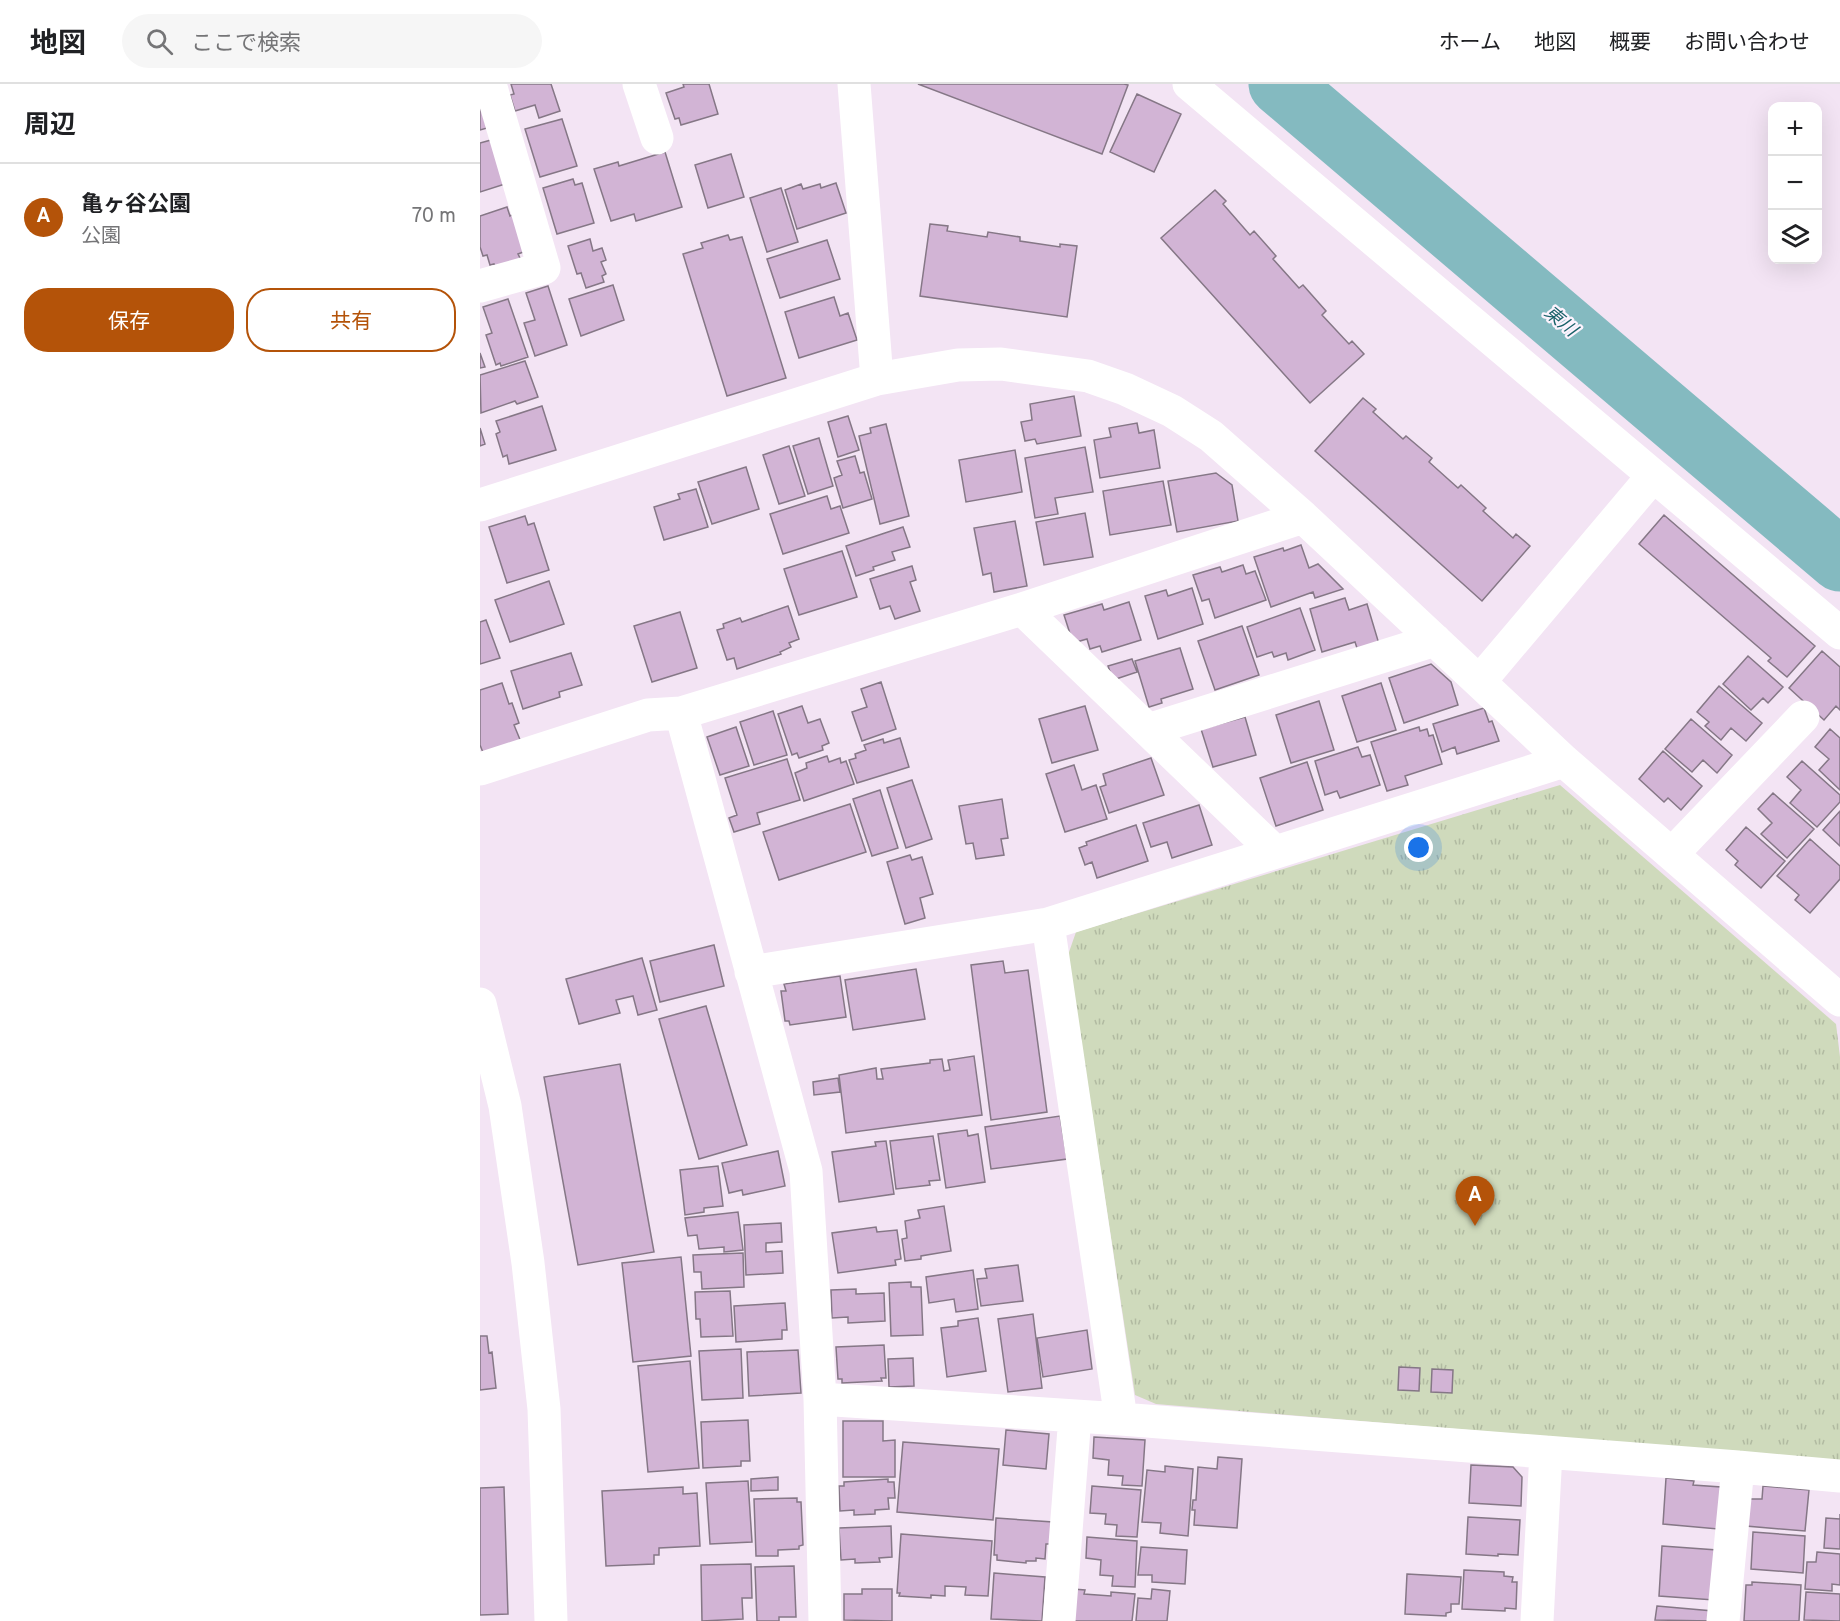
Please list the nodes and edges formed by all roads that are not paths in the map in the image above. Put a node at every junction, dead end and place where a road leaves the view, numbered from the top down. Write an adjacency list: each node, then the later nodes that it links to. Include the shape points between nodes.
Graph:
1 (490, 84): 6 (street, via 544,268)
2 (639, 84): 5 (street)
3 (854, 84): 7 (street)
4 (1189, 84): 8 (street)
5 (657, 138)
6 (480, 286)
7 (877, 379): 9 (street); 10 (street, via 958,365 1047,369 1088,376 1173,411 1211,436)
8 (1653, 476): 12 (street); 14 (street)
9 (480, 505)
10 (1303, 517): 11 (street); 13 (street)
11 (1022, 609): 15 (street); 17 (street)
12 (1840, 633)
13 (1435, 640): 14 (street); 17 (street)
14 (1480, 681): 18 (street)
15 (681, 713): 19 (street, via 648,715); 23 (street)
16 (1803, 717): 21 (street)
17 (1148, 730): 20 (street)
18 (1564, 760): 20 (street); 21 (street)
19 (480, 770)
20 (1275, 852): 22 (street)
21 (1672, 854): 24 (street)
22 (1048, 924): 23 (street); 28 (street)
23 (751, 972): 26 (street, via 806,1171)
24 (1840, 1000)
25 (480, 1004): 32 (street, via 505,1106 529,1274 544,1409)
26 (820, 1399): 27 (street); 33 (street)
27 (1075, 1416): 28 (street); 34 (street)
28 (1121, 1419): 29 (street)
29 (1546, 1452): 30 (street); 35 (street)
30 (1738, 1467): 31 (street); 36 (street)
31 (1840, 1476)
32 (551, 1621)
33 (825, 1621)
34 (1059, 1621)
35 (1537, 1621)
36 (1723, 1621)

